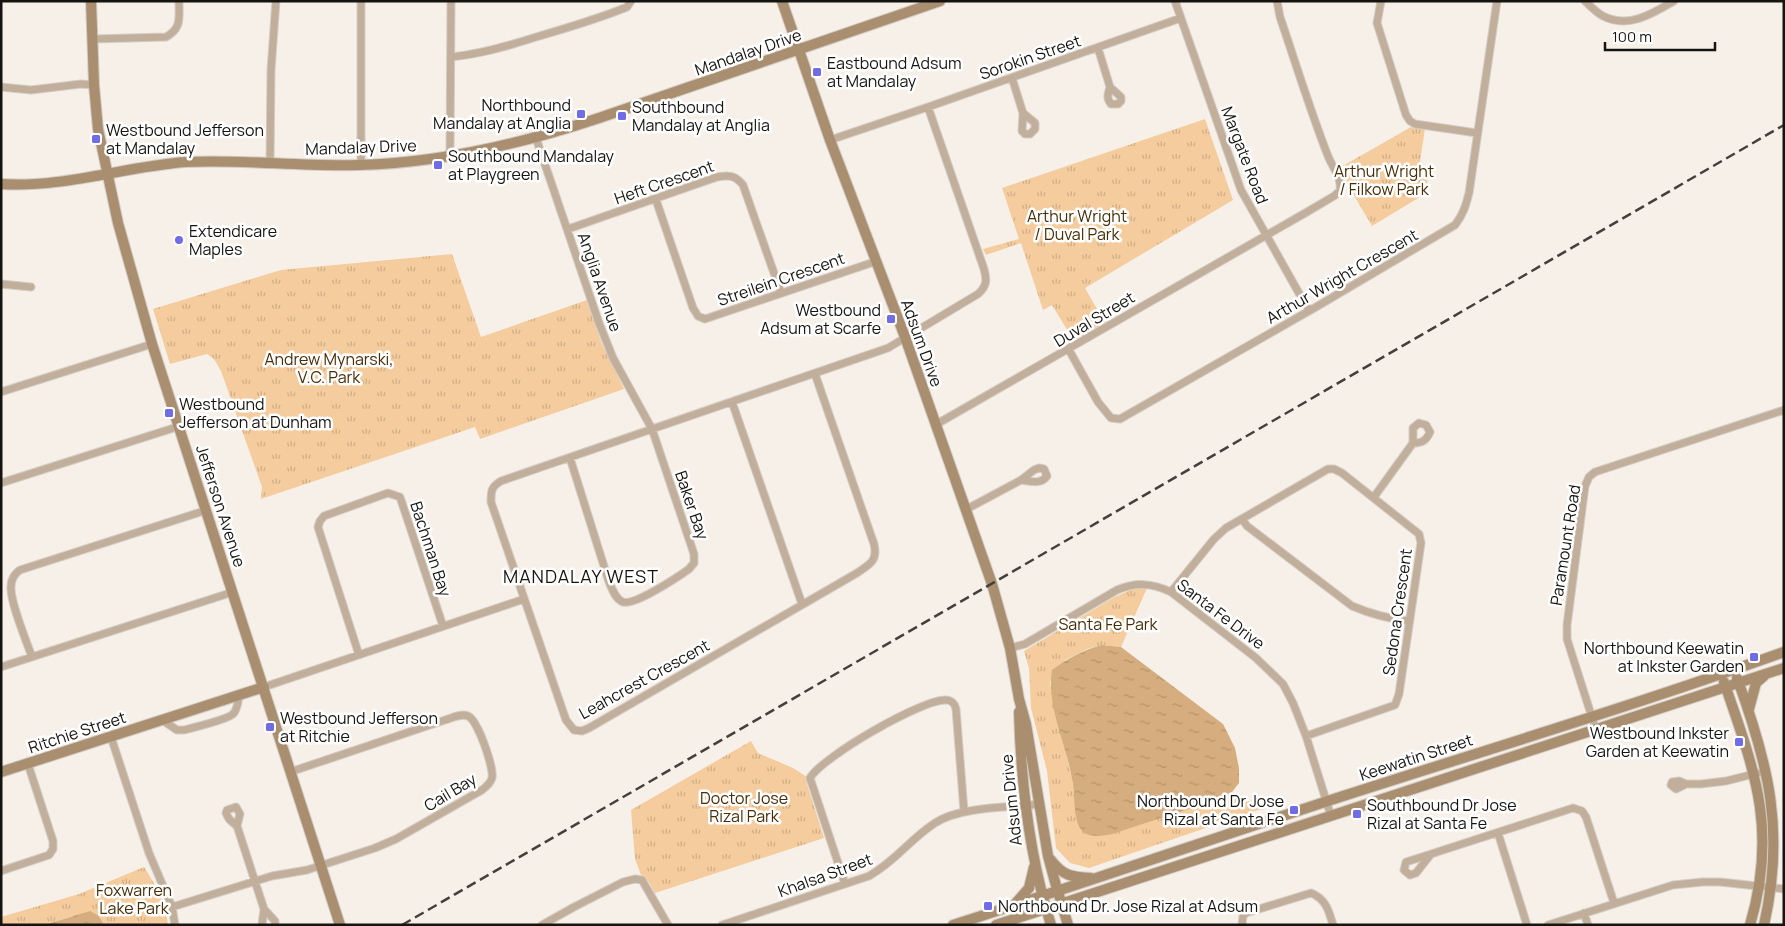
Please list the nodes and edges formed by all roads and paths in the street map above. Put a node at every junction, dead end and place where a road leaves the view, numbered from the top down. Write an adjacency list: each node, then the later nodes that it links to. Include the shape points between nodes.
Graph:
1 (91, 1): 16 (street, Jefferson Avenue)
2 (180, 1): 16 (street, via 179,25 166,37)
3 (276, 1): 30 (street)
4 (361, 1): 31 (street)
5 (451, 1): 19 (street)
6 (631, 1): 19 (street, via 627,7 569,27 480,53)
7 (782, 1): 18 (street, Adsum Drive)
8 (940, 1): 18 (street, Mandalay Drive)
9 (1175, 1): 15 (street, Margate Road)
10 (1277, 1): 36 (street, via 1316,125 1341,183 1340,191 1334,196)
11 (1381, 1): 26 (street, via 1376,23 1410,121)
12 (1497, 1): 26 (street, Arthur Wright Crescent)
13 (1585, 1): 14 (street, via 1602,16 1630,22)
14 (1674, 1)
15 (1181, 18): 17 (street, Sorokin Street); 36 (street, Margate Road, via 1241,190)
16 (92, 39): 21 (street, Jefferson Avenue)
17 (1098, 48): 20 (street, Sorokin Street); 22 (street)
18 (798, 50): 27 (street, Mandalay Drive); 28 (street, Adsum Drive)
19 (451, 57): 29 (street)
20 (1012, 78): 24 (street, Sorokin Street); 25 (street)
21 (94, 85): 23 (street, via 31,90); 32 (street, Jefferson Avenue)
22 (1110, 86)
23 (1, 87)
24 (928, 107): 28 (street, Sorokin Street); 42 (street, Leahcrest Crescent, via 986,279 985,288 978,294)
25 (1023, 113)
26 (1477, 133): 41 (street, Arthur Wright Crescent, via 1466,208 1455,225)
27 (536, 138): 29 (street, Mandalay Drive); 35 (street, Anglia Avenue)
28 (830, 140): 37 (street, Adsum Drive)
29 (450, 156): 31 (street, Mandalay Drive)
30 (270, 164): 31 (street, Mandalay Drive); 32 (street, Mandalay Drive, via 200,161)
31 (360, 165)
32 (107, 173): 33 (street, Mandalay Drive, via 44,184); 43 (street, Jefferson Avenue)
33 (1, 184)
34 (656, 200): 35 (street, Heft Crescent); 40 (street, Heft Crescent, via 717,178 737,177 743,185); 40 (street, Streilein Crescent, via 698,316 705,319 714,317)
35 (568, 229): 51 (street, Anglia Avenue, via 613,358)
36 (1266, 235): 41 (street, Margate Road); 44 (street, Duval Street)
37 (877, 261): 40 (street, Streilein Crescent); 42 (street, Adsum Drive)
38 (1, 284): 39 (street)
39 (31, 287)
40 (781, 293)
41 (1309, 311): 44 (street, Arthur Wright Crescent, via 1120,419 1111,418 1098,402)
42 (905, 337): 45 (street, Leahcrest Crescent, via 888,348); 50 (street, Adsum Drive)
43 (152, 344): 46 (street); 49 (street, Jefferson Avenue)
44 (1069, 350): 50 (street, Duval Street)
45 (814, 374): 47 (street, Leahcrest Crescent); 63 (street, Leahcrest Crescent, via 876,553 867,566)
46 (1, 392)
47 (732, 402): 51 (street, Leahcrest Crescent); 63 (street)
48 (1784, 410): 81 (street, Paramount Road, via 1595,472 1589,477 1585,486 1567,639)
49 (180, 426): 55 (street); 57 (street, Jefferson Avenue)
50 (935, 426): 58 (street, Adsum Drive)
51 (652, 429): 53 (street, Leahcrest Crescent); 53 (street, Baker Bay, via 694,562 680,575 629,603 621,601 612,588)
52 (1413, 444): 56 (street)
53 (570, 458): 62 (street, Leahcrest Crescent, via 501,481 491,492 491,502)
54 (1021, 480): 58 (street)
55 (1, 484)
56 (1374, 497): 59 (street, Sedona Crescent, via 1342,473 1328,469); 64 (street, Sedona Crescent, via 1419,534 1421,543)
57 (207, 510): 60 (street, Jefferson Avenue); 69 (street, via 20,570 13,575 10,586 13,599)
58 (965, 510): 66 (street, Adsum Drive, via 992,584)
59 (1242, 519): 61 (street, Sedona Crescent, via 1214,539); 64 (street, via 1352,606 1368,613)
60 (233, 592): 69 (street); 76 (street, Jefferson Avenue)
61 (1171, 592): 66 (street, Santa Fe Drive, via 1159,586 1130,585 1025,644); 85 (street, Santa Fe Drive, via 1256,658 1283,684)
62 (524, 599): 63 (street, Leahcrest Crescent, via 566,720 574,730 582,731); 65 (street)
63 (802, 604)
64 (1409, 621): 85 (street, Sedona Crescent, via 1395,705)
65 (443, 626): 68 (street); 68 (street, Bachman Bay, via 400,497 388,493 324,516 318,527)
66 (1010, 648): 79 (street, Adsum Drive)
67 (1784, 652): 72 (street, Keewatin Street)
68 (359, 655): 76 (street)
69 (32, 657): 70 (street)
70 (1, 667)
71 (1784, 668): 74 (street, Keewatin Street)
72 (1734, 670): 73 (street, Keewatin Street); 75 (street)
73 (1722, 674): 77 (street); 81 (street, Keewatin Street)
74 (1766, 674): 75 (street, Keewatin Street); 80 (street, via 1756,683)
75 (1739, 683): 77 (street, Keewatin Street); 80 (street)
76 (264, 687): 78 (street, Ritchie Street); 89 (street, Jefferson Avenue)
77 (1726, 687): 83 (street, Keewatin Street); 90 (street)
78 (240, 695): 82 (street, Ritchie Street); 82 (street, via 232,715 224,718 184,730 177,730)
79 (1019, 698): 93 (street, Adsum Drive); 94 (street, Adsum Drive)
80 (1748, 710): 87 (street)
81 (1592, 717): 83 (street, Paramount Road); 92 (street, Keewatin Street)
82 (162, 720): 84 (street, Ritchie Street)
83 (1596, 730): 96 (street, Keewatin Street)
84 (111, 736): 86 (street, Ritchie Street); 114 (street, via 149,853)
85 (1306, 736): 92 (street, Santa Fe Drive)
86 (28, 764): 88 (street, Ritchie Street); 103 (street, via 53,849 49,855)
87 (1768, 770): 90 (street); 108 (street, via 1777,822)
88 (1, 772)
89 (290, 772): 102 (street, Jefferson Avenue); 102 (street, Cail Bay, via 461,715 473,719 491,768 490,784 482,790 396,839)
90 (1755, 774): 91 (street, via 1726,781); 107 (street, via 1764,842)
91 (1686, 784)
92 (1326, 802): 96 (street, Santa Fe Drive); 104 (street, Keewatin Street)
93 (1040, 804): 94 (street, Khalsa Street); 100 (street, Adsum Drive)
94 (1025, 806): 95 (street, Khalsa Street); 101 (street, Adsum Drive)
95 (964, 811): 106 (street, Khalsa Street, via 934,823 884,868); 106 (street, via 956,709 950,701 924,705 858,740 810,778)
96 (1331, 816): 111 (street, Keewatin Street)
97 (237, 826): 105 (street)
98 (1498, 833): 99 (street); 112 (street, via 1573,808 1582,811); 133 (street)
99 (1431, 854)
100 (1048, 856): 104 (street, via 1066,875); 109 (street, Adsum Drive)
101 (1035, 861): 110 (street, Adsum Drive); 113 (street, via 1029,888)
102 (321, 866): 105 (street); 123 (street, Jefferson Avenue)
103 (1, 871)
104 (1098, 878): 109 (street, Keewatin Street)
105 (254, 881): 114 (street); 116 (street)
106 (845, 884): 126 (street, Khalsa Street)
107 (1760, 886): 108 (street); 112 (street, via 1690,883 1660,888); 136 (street)
108 (1779, 888): 137 (street)
109 (1058, 892): 110 (street, Keewatin Street); 111 (street, Adsum Drive)
110 (1043, 896): 113 (street, Keewatin Street); 115 (street, Adsum Drive)
111 (1061, 903): 115 (street, Keewatin Street); 130 (street, Adsum Drive)
112 (1614, 903): 117 (street)
113 (1012, 906): 127 (street, Keewatin Street)
114 (172, 907): 120 (street)
115 (1046, 908): 128 (street, Keewatin Street); 129 (street, Adsum Drive)
116 (264, 909): 121 (street); 122 (street, via 272,916)
117 (1584, 913): 119 (street); 135 (street)
118 (552, 922): 124 (street); 125 (street, via 635,878 642,880)
119 (1569, 922): 134 (street)
120 (174, 925)
121 (262, 925)
122 (274, 925)
123 (340, 925)
124 (542, 925)
125 (668, 925)
126 (722, 925)
127 (953, 925)
128 (996, 925)
129 (1051, 925)
130 (1068, 925)
131 (1242, 925): 132 (street, via 1246,913 1311,893 1328,907)
132 (1332, 925)
133 (1527, 925)
134 (1548, 925)
135 (1588, 925)
136 (1750, 925)
137 (1764, 925)

